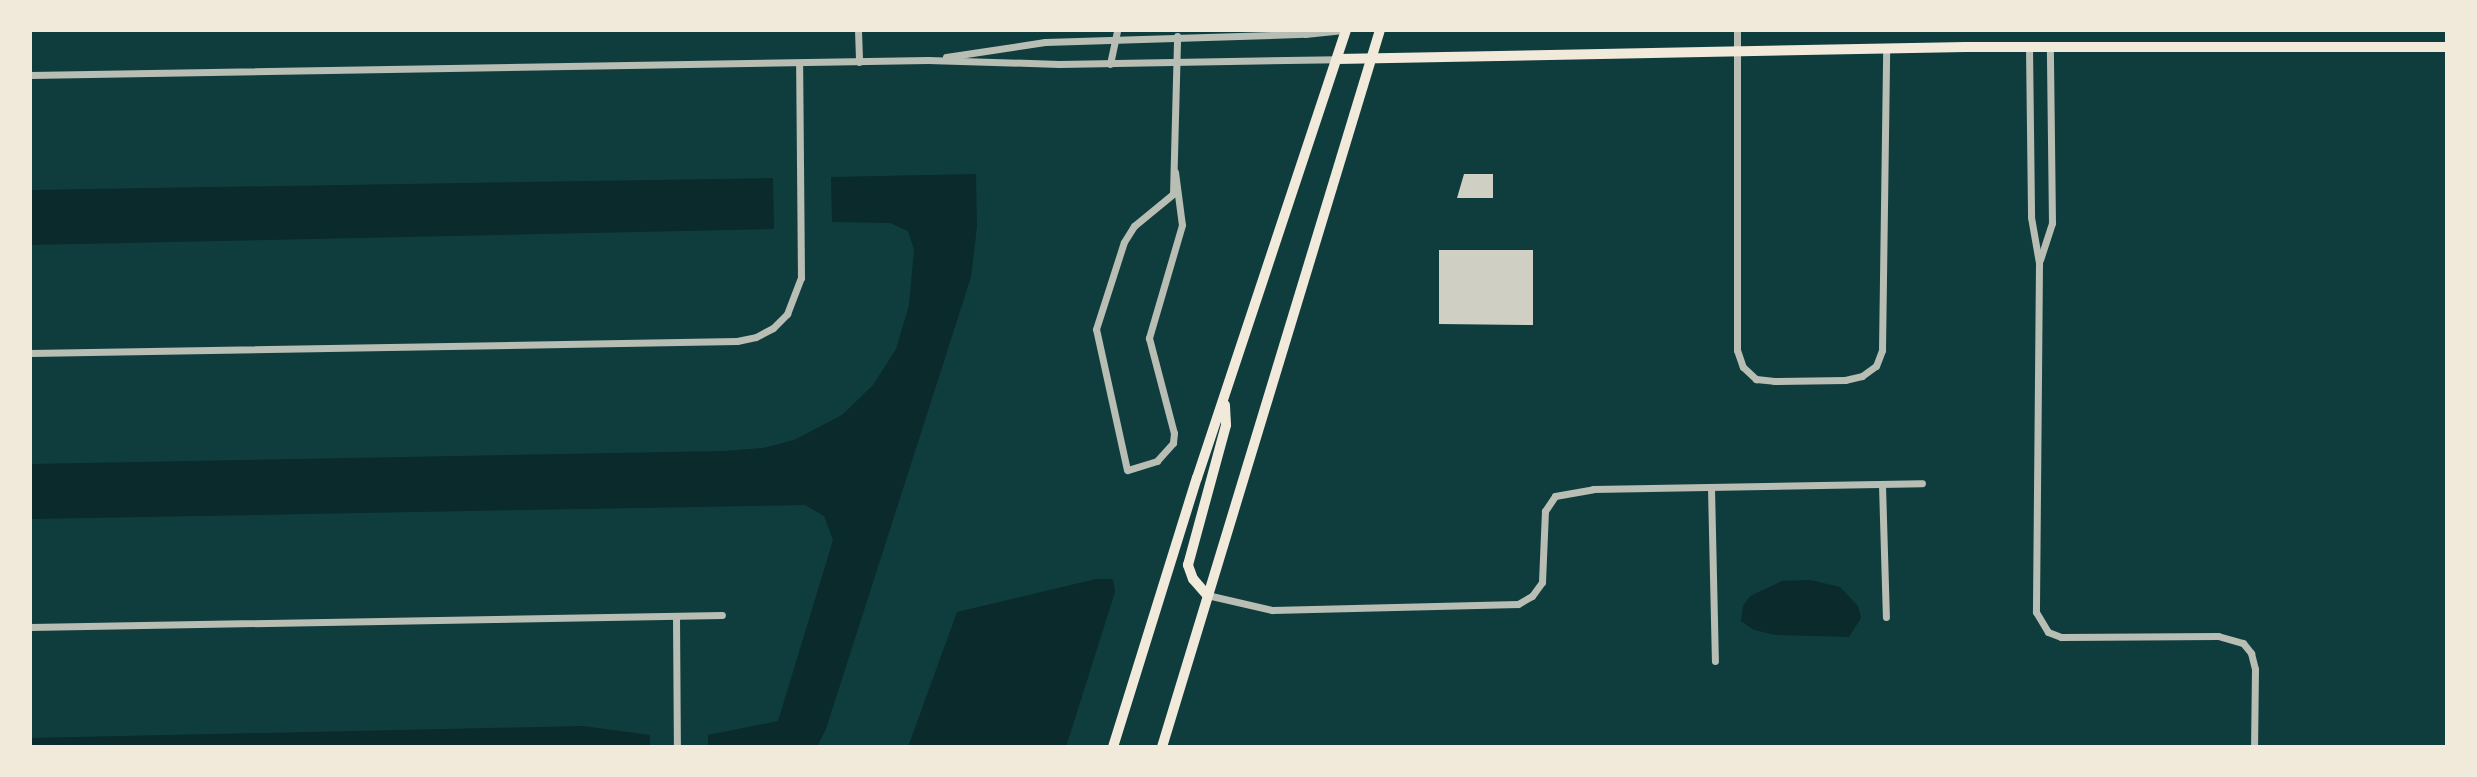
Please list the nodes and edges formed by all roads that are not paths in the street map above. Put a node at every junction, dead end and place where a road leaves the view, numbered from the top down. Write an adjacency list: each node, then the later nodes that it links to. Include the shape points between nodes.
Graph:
1 (858, 30): 17 (street)
2 (1344, 30): 7 (street); 14 (main road)
3 (1380, 30): 15 (main road)
4 (1737, 30): 13 (street)
5 (2294, 30): 8 (main road)
6 (1116, 34): 7 (street); 16 (street); 20 (street)
7 (1177, 36): 19 (street)
8 (2294, 44): 10 (main road); 11 (main road)
9 (2029, 47): 10 (main road); 12 (main road); 23 (street, via 2031,217)
10 (2050, 47): 23 (street, via 2052,223)
11 (2447, 47)
12 (1886, 48): 13 (main road); 13 (street, via 1882,350 1876,366 1845,380 1756,379 1743,367 1737,350)
13 (1737, 53): 15 (main road)
14 (1337, 59): 15 (main road); 19 (street); 25 (main road)
15 (1373, 59): 29 (main road)
16 (928, 60): 17 (street); 20 (street)
17 (859, 62): 18 (street)
18 (799, 63): 21 (street); 24 (street, via 801,278 787,314 756,337)
19 (1176, 63): 20 (street); 22 (street)
20 (1110, 64)
21 (30, 75)
22 (1175, 172): 22 (street, via 1173,194 1134,226 1124,242 1096,329 1127,470 1157,461 1173,443 1149,338 1182,225)
23 (2039, 263): 38 (street, via 2035,598 2040,623 2061,637 2218,636 2243,643 2255,669)
24 (30, 353)
25 (1224, 399): 29 (main road, via 1226,425 1188,565); 36 (main road)
26 (1922, 483): 27 (street)
27 (1882, 485): 28 (street); 32 (street)
28 (1711, 488): 29 (street, via 1593,489 1555,496 1545,511 1542,582 1518,604 1272,610); 34 (street)
29 (1207, 595): 37 (main road)
30 (722, 615): 31 (street)
31 (676, 616): 33 (street); 35 (street)
32 (1886, 617)
33 (30, 627)
34 (1715, 661)
35 (677, 747)
36 (1113, 747)
37 (1162, 747)
38 (2254, 747)

